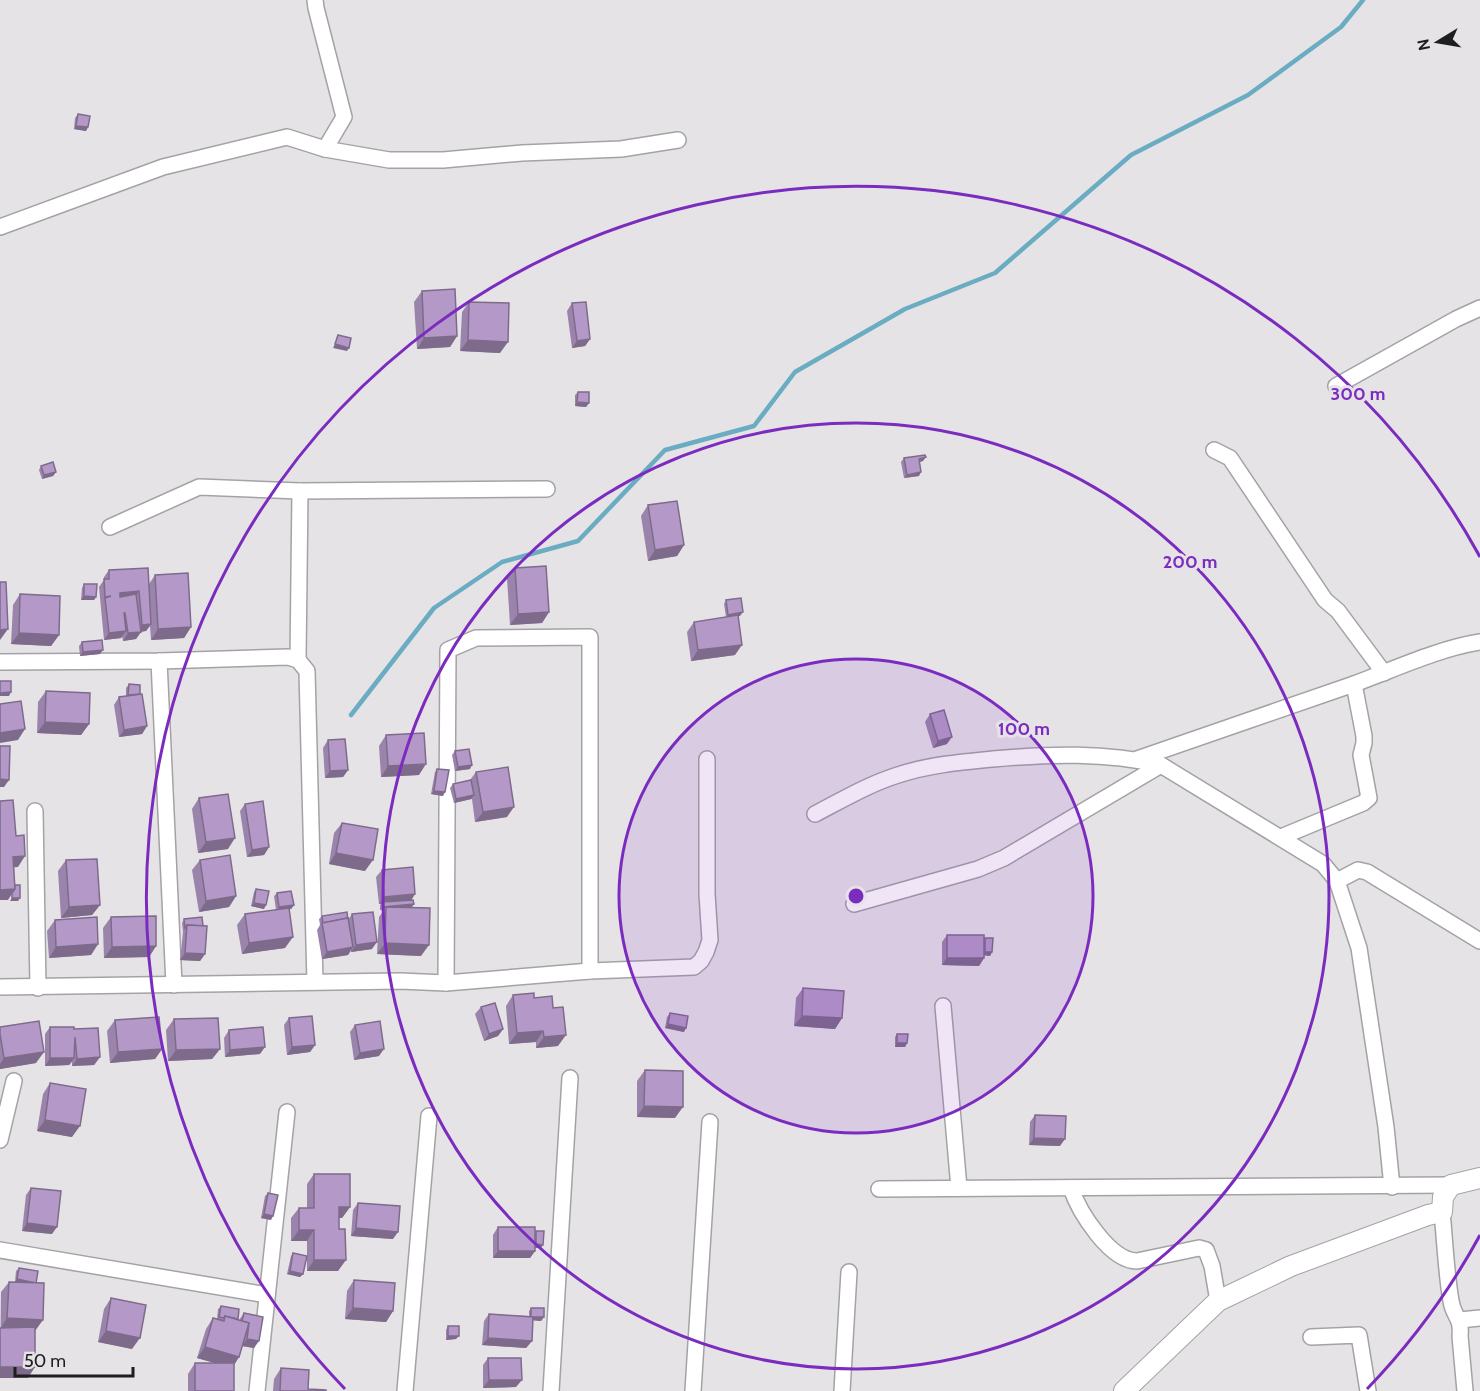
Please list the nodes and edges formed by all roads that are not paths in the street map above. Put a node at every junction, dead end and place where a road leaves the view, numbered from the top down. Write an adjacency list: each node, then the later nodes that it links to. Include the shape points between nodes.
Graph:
1 (315, 0): 3 (street, via 344,117)
2 (678, 140): 3 (street, via 621,148 443,160 389,160)
3 (325, 148): 4 (street, via 287,137 163,167)
4 (0, 227)
5 (1480, 308): 6 (street)
6 (1336, 386)
7 (1214, 450): 15 (street, via 1230,458 1325,600 1338,611)
8 (547, 489): 9 (street)
9 (300, 491): 10 (street, via 199,487); 12 (street)
10 (110, 527)
11 (1480, 642): 15 (street)
12 (298, 660): 13 (street, via 288,657); 27 (street, via 307,671)
13 (159, 661): 14 (street); 29 (street)
14 (0, 662)
15 (1384, 673): 16 (street)
16 (1354, 684): 18 (street); 22 (street, via 1364,736 1361,754 1369,798)
17 (707, 759): 26 (street, via 710,940 706,952 694,967)
18 (1135, 759): 19 (street); 21 (street, via 1033,756 918,769 860,790)
19 (1161, 765): 22 (street); 24 (street, via 1004,858)
20 (35, 812): 31 (street)
21 (815, 814)
22 (1281, 837): 23 (street, via 1323,864)
23 (1337, 880): 25 (street, via 1358,870 1367,872); 41 (street, via 1359,948)
24 (854, 904)
25 (1480, 941)
26 (590, 971): 28 (street); 28 (street, via 590,637 476,638 447,650)
27 (315, 982): 28 (street); 29 (street)
28 (446, 983)
29 (174, 985): 31 (street)
30 (0, 987): 31 (street)
31 (38, 988)
32 (944, 1006): 42 (street)
33 (570, 1078): 55 (street)
34 (14, 1082): 38 (street)
35 (286, 1112): 48 (street)
36 (429, 1116): 54 (street)
37 (710, 1122): 56 (street)
38 (0, 1140)
39 (1480, 1178): 40 (street)
40 (1451, 1185): 41 (street); 45 (street, via 1443,1197)
41 (1392, 1187): 43 (street)
42 (959, 1188): 43 (street); 44 (street)
43 (1071, 1188): 49 (street, via 1092,1228 1129,1261 1206,1250)
44 (879, 1189)
45 (1442, 1212): 49 (street, via 1291,1266); 51 (street, via 1451,1304)
46 (0, 1250): 48 (street)
47 (849, 1272): 57 (street)
48 (267, 1295): 53 (street)
49 (1218, 1300): 58 (street)
50 (1480, 1318): 51 (street)
51 (1460, 1320): 60 (street)
52 (1311, 1337): 59 (street, via 1359,1335)
53 (257, 1391)
54 (405, 1391)
55 (550, 1391)
56 (693, 1391)
57 (842, 1391)
58 (1124, 1391)
59 (1368, 1391)
60 (1465, 1391)

